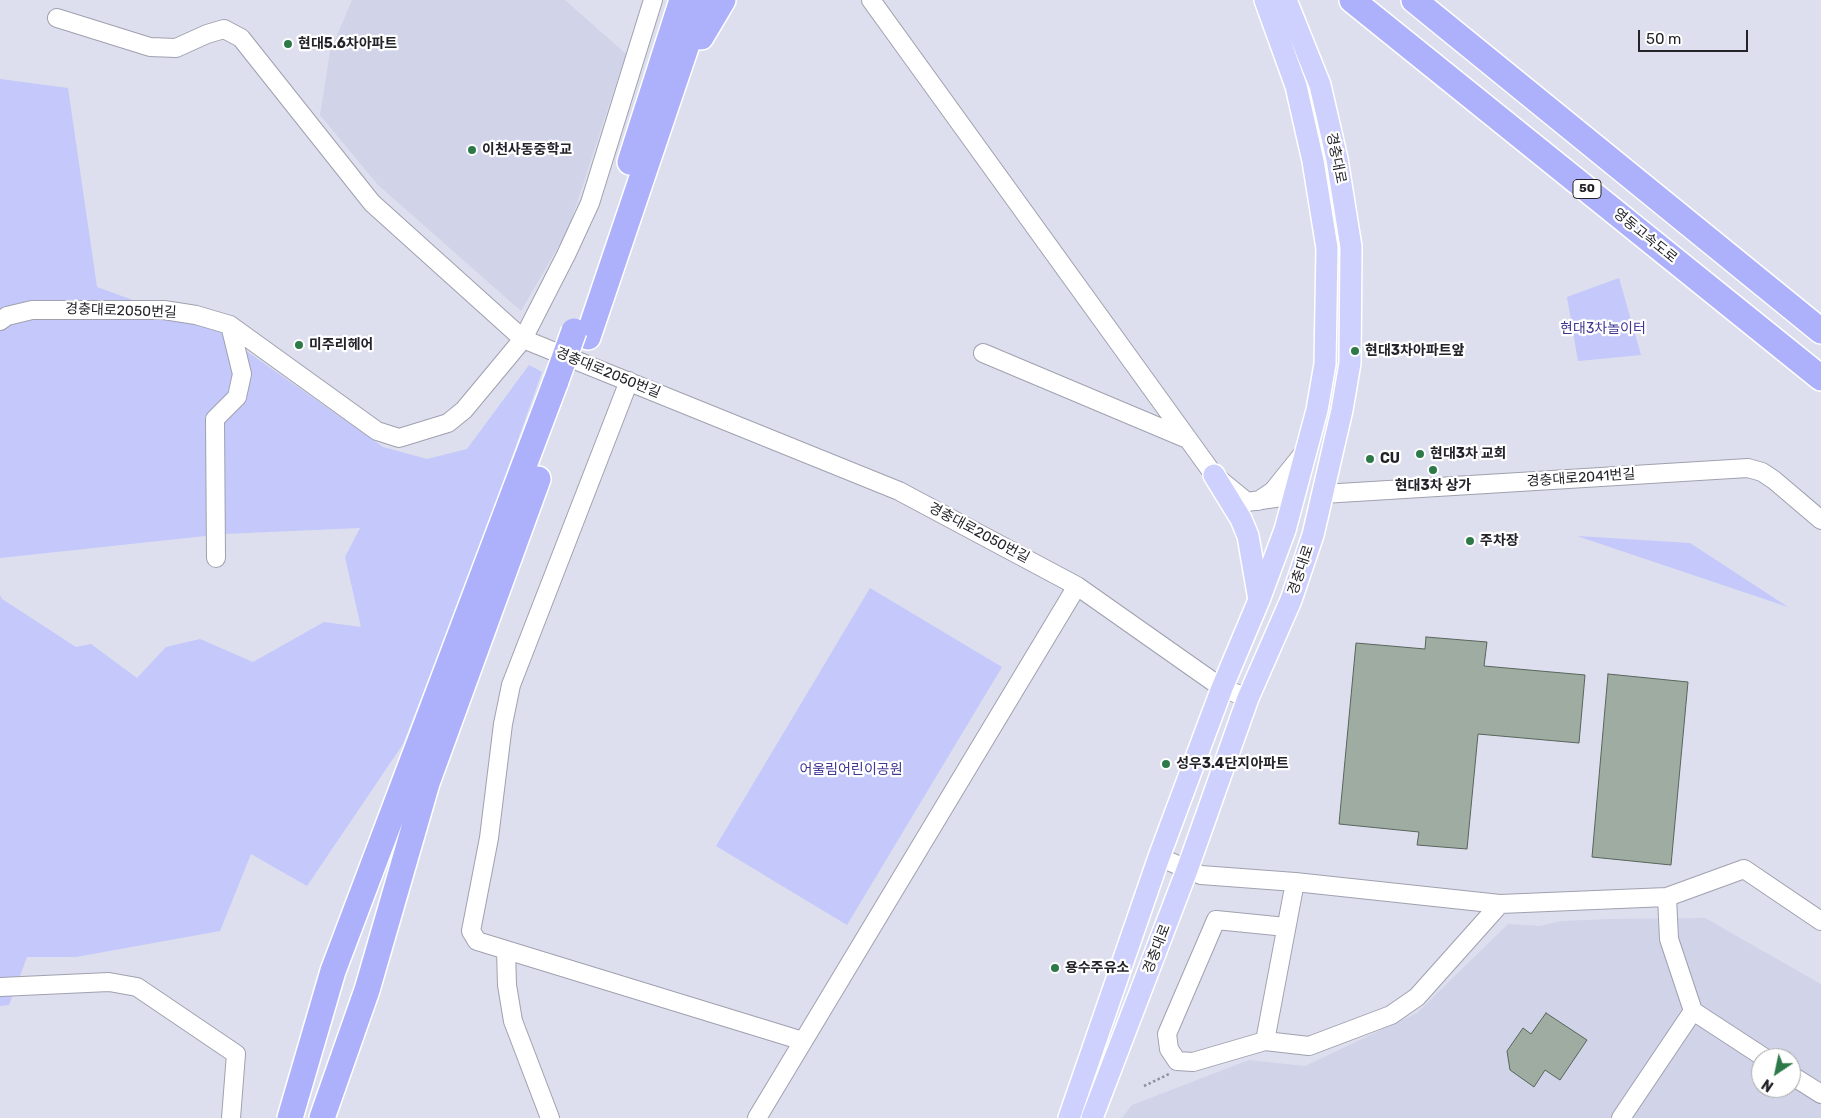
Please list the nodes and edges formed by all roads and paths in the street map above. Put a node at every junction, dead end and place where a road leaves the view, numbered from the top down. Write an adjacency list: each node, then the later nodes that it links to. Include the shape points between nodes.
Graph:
1 (653, 0): 16 (street, via 590,203)
2 (682, 0): 15 (highway)
3 (702, 0): 11 (highway)
4 (723, 0): 11 (highway)
5 (871, 0): 21 (street)
6 (1265, 0): 22 (main road, 경충대로, via 1296,86 1313,160 1326,248 1325,364)
7 (1286, 0): 24 (main road, 경충대로, via 1320,85 1337,159 1351,247 1350,363)
8 (1352, 0): 18 (highway, 영동고속도로 / 50)
9 (1414, 0): 14 (highway)
10 (57, 18): 16 (street, via 150,47 176,48 224,29 241,38 372,203)
11 (672, 90): 15 (highway)
12 (0, 321): 13 (street, 경충대로2050번길, via 32,310 164,310)
13 (230, 325): 16 (street, 경충대로2050번길, via 377,431 399,438 448,423 464,410); 28 (street, via 242,374 237,397 216,419)
14 (1821, 331)
15 (581, 334): 20 (highway)
16 (523, 339): 19 (street, 경충대로2050번길)
17 (983, 353): 21 (street)
18 (1821, 378)
19 (629, 382): 29 (street, 경충대로2050번길, via 899,491); 40 (street, via 511,685 489,838 471,931 477,941)
20 (564, 383): 49 (highway, via 333,971); 50 (highway, via 427,783 367,990)
21 (1186, 438): 23 (street)
22 (1308, 447): 25 (main road, 경충대로); 26 (street, via 1274,491)
23 (1214, 475): 26 (street, via 1248,502); 30 (main road, via 1248,536)
24 (1323, 494): 25 (main road); 27 (street, 경충대로2041번길, via 1748,468 1774,480); 32 (main road, 경충대로, via 1313,536 1290,600)
25 (1296, 495): 26 (street); 30 (main road, 경충대로)
26 (1257, 501)
27 (1821, 520)
28 (216, 558)
29 (1077, 586): 31 (street, 경충대로2050번길); 44 (street)
30 (1259, 600): 31 (main road, 경충대로)
31 (1222, 688): 32 (street, 경충대로2050번길); 33 (main road, 경충대로)
32 (1248, 698): 34 (main road, 경충대로)
33 (1159, 857): 34 (street); 53 (main road, 경충대로)
34 (1187, 870): 35 (street, via 1201,875); 54 (main road, 경충대로)
35 (1295, 882): 37 (street); 39 (street)
36 (1667, 897): 37 (street); 38 (street, via 1744,869); 42 (street, via 1669,939)
37 (1500, 904): 43 (street, via 1417,997 1391,1015 1309,1046)
38 (1821, 920)
39 (1286, 927): 43 (street); 43 (street, via 1216,920 1167,1034 1169,1049 1177,1061 1193,1062)
40 (506, 950): 44 (street); 51 (street, via 513,1021)
41 (0, 988): 48 (street, via 109,982 137,987 236,1054)
42 (1693, 1010): 45 (street); 55 (street)
43 (1265, 1041)
44 (803, 1042): 52 (street)
45 (1751, 1049)
46 (1801, 1081): 47 (street)
47 (1821, 1094)
48 (231, 1118)
49 (290, 1118)
50 (322, 1118)
51 (550, 1118)
52 (757, 1118)
53 (1069, 1118)
54 (1092, 1118)
55 (1621, 1118)

